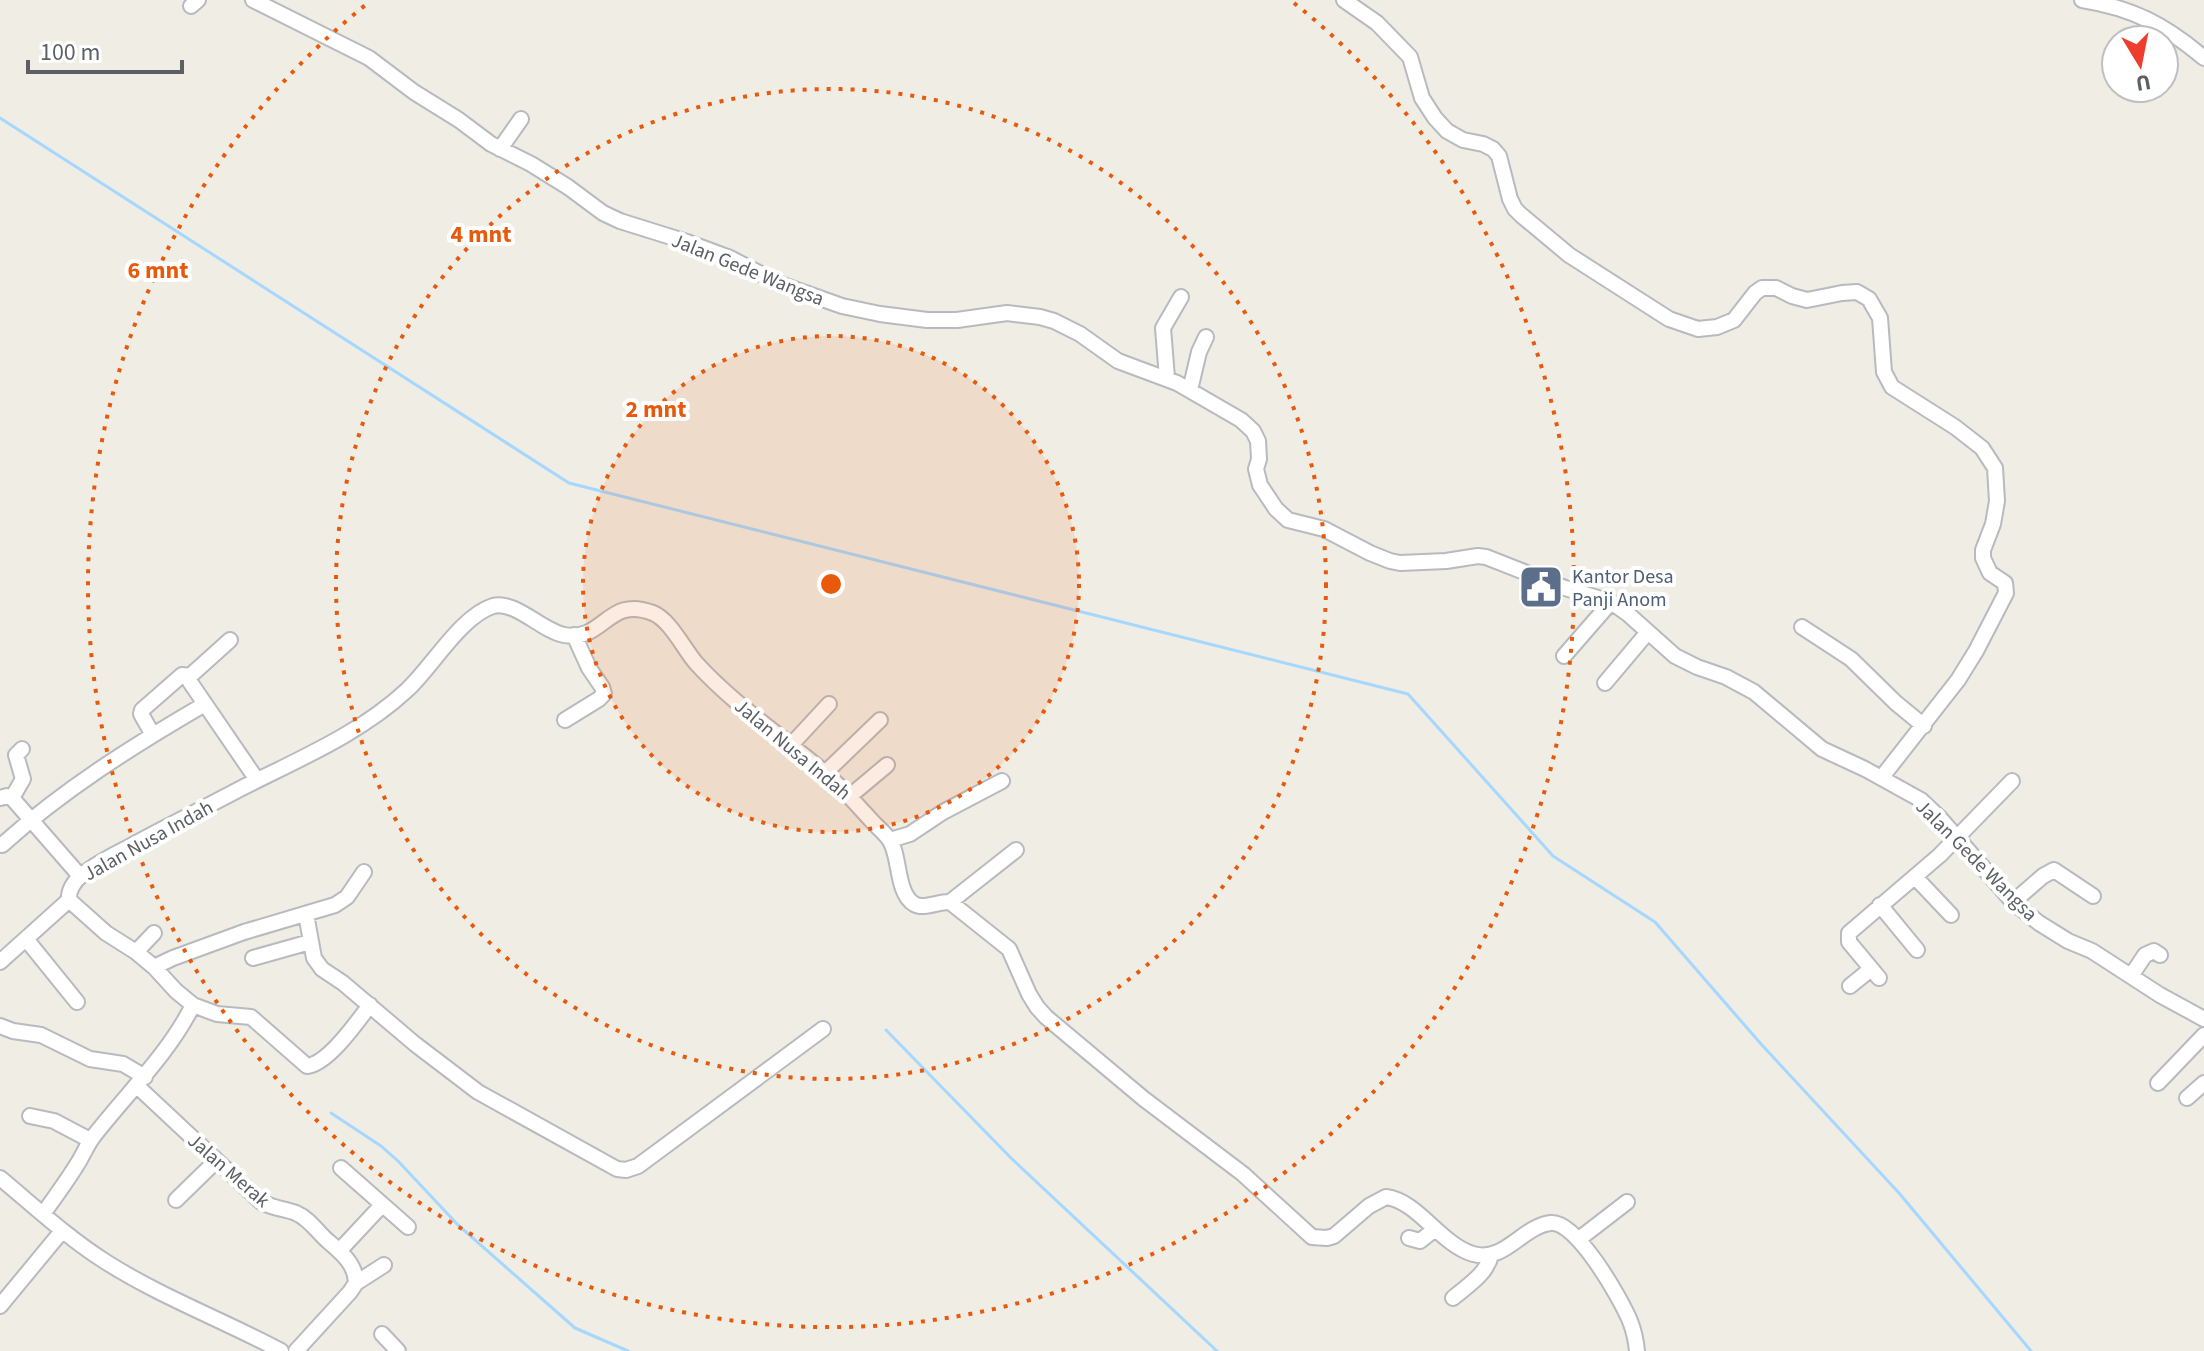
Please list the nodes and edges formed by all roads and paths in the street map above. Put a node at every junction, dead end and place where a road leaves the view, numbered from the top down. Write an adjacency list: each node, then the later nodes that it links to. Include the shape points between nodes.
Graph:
1 (1344, 0): 23 (street, via 1377,23 1410,57 1422,98 1447,131 1499,156 1510,199 1521,215 1569,255 1669,319 1698,329 1726,325 1762,288 1807,300 1857,292 1869,299 1880,318 1884,372 1892,387 1982,448 1995,468 1997,501 1983,558 1990,573 2005,583 2006,593 1976,651)
2 (2082, 0): 4 (street, via 2142,16)
3 (255, 1): 6 (street, Jalan Gede Wangsa, via 369,58)
4 (2204, 58)
5 (521, 119): 6 (street)
6 (500, 149): 9 (street, Jalan Gede Wangsa, via 603,213 730,258 822,301 927,320 1007,313 1040,317 1080,334 1118,361)
7 (1181, 297): 9 (street, via 1163,328)
8 (1206, 337): 10 (street)
9 (1167, 378): 10 (street, Jalan Gede Wangsa)
10 (1190, 390): 11 (street, Jalan Gede Wangsa, via 1253,431 1259,449 1258,479 1288,520 1324,529 1390,561 1486,557)
11 (1611, 602): 13 (street, Jalan Gede Wangsa); 16 (street)
12 (1802, 627): 23 (street, via 1851,659)
13 (1648, 632): 18 (street); 29 (street, Jalan Gede Wangsa, via 1675,656 1754,692 1822,749)
14 (574, 635): 21 (street, via 604,694); 25 (street, Jalan Nusa Indah, via 594,630 617,611 643,610 658,616 717,684); 30 (street, Jalan Nusa Indah, via 552,631 509,607 490,607 464,626 408,690 359,726)
15 (230, 640): 17 (street)
16 (1564, 656)
17 (190, 676): 19 (street); 24 (street, via 182,675 142,710)
18 (1605, 683)
19 (205, 704): 24 (street); 30 (street)
20 (829, 704): 25 (street)
21 (565, 720)
22 (880, 720): 28 (street)
23 (1924, 726): 29 (street)
24 (153, 735): 35 (street)
25 (791, 745): 28 (street, Jalan Nusa Indah)
26 (22, 749): 34 (street, via 16,755 23,779)
27 (887, 765): 33 (street)
28 (825, 773): 33 (street, Jalan Nusa Indah)
29 (1882, 777): 36 (street, Jalan Gede Wangsa, via 1921,800)
30 (257, 780): 41 (street, Jalan Nusa Indah)
31 (1002, 781): 37 (street, via 910,834)
32 (2012, 781): 36 (street)
33 (850, 796): 37 (street, Jalan Nusa Indah)
34 (6, 798): 35 (street)
35 (31, 820): 38 (street); 41 (street)
36 (1958, 838): 42 (street); 46 (street, Jalan Gede Wangsa)
37 (890, 840): 45 (street, Jalan Nusa Indah, via 914,904)
38 (2, 845)
39 (1016, 850): 45 (street)
40 (364, 872): 48 (street, via 341,901)
41 (80, 876): 44 (street, Jalan Nusa Indah)
42 (1915, 877): 47 (street); 49 (street)
43 (2093, 896): 46 (street, via 2054,870)
44 (69, 900): 51 (street, Jalan Nusa Indah); 54 (street)
45 (950, 902): 82 (street, via 1009,949 1046,1017 1243,1174 1304,1231 1318,1238 1334,1236 1386,1197 1404,1203)
46 (2013, 902): 59 (street, Jalan Gede Wangsa, via 2048,929)
47 (1880, 905): 53 (street); 60 (street, via 1848,936 1875,974)
48 (306, 914): 52 (street); 58 (street)
49 (1951, 915)
50 (154, 933): 54 (street)
51 (26, 939): 57 (street, Jalan Nusa Indah); 61 (street)
52 (310, 942): 56 (street); 63 (street, via 322,969)
53 (1917, 950)
54 (136, 952): 58 (street)
55 (2160, 955): 59 (street, via 2148,953)
56 (253, 958)
57 (0, 962)
58 (154, 967): 62 (street)
59 (2131, 976): 64 (street, Jalan Gede Wangsa)
60 (1850, 986)
61 (77, 1002)
62 (193, 1005): 63 (street, via 251,1017 307,1066 342,1040); 68 (street)
63 (370, 1005): 66 (street, via 478,1092 626,1170)
64 (2204, 1019)
65 (0, 1026): 68 (street, via 41,1035 90,1059 123,1064)
66 (823, 1029)
67 (2204, 1035): 69 (street)
68 (141, 1082): 73 (street); 74 (street, Jalan Merak)
69 (2158, 1083)
70 (2204, 1083): 71 (street)
71 (2187, 1098)
72 (30, 1116): 73 (street, via 54,1121)
73 (90, 1140): 80 (street)
74 (216, 1161): 77 (street); 86 (street, Jalan Merak, via 260,1201 298,1214)
75 (341, 1168): 79 (street)
76 (0, 1178): 80 (street)
77 (176, 1200)
78 (1627, 1202): 85 (street)
79 (382, 1205): 81 (street); 86 (street)
80 (43, 1214): 83 (street)
81 (408, 1227)
82 (1434, 1230): 84 (street, via 1420,1241); 87 (street, via 1466,1251)
83 (62, 1231): 91 (street); 93 (street, via 141,1282)
84 (1409, 1238)
85 (1579, 1239): 87 (street, via 1565,1226 1549,1223); 96 (street, via 1623,1307)
86 (340, 1250): 89 (street, Jalan Merak)
87 (1491, 1255): 90 (street, via 1487,1267)
88 (384, 1265): 89 (street)
89 (356, 1283): 94 (street)
90 (1453, 1298)
91 (0, 1306)
92 (382, 1334): 95 (street)
93 (281, 1351)
94 (296, 1351)
95 (398, 1351)
96 (1637, 1351)

